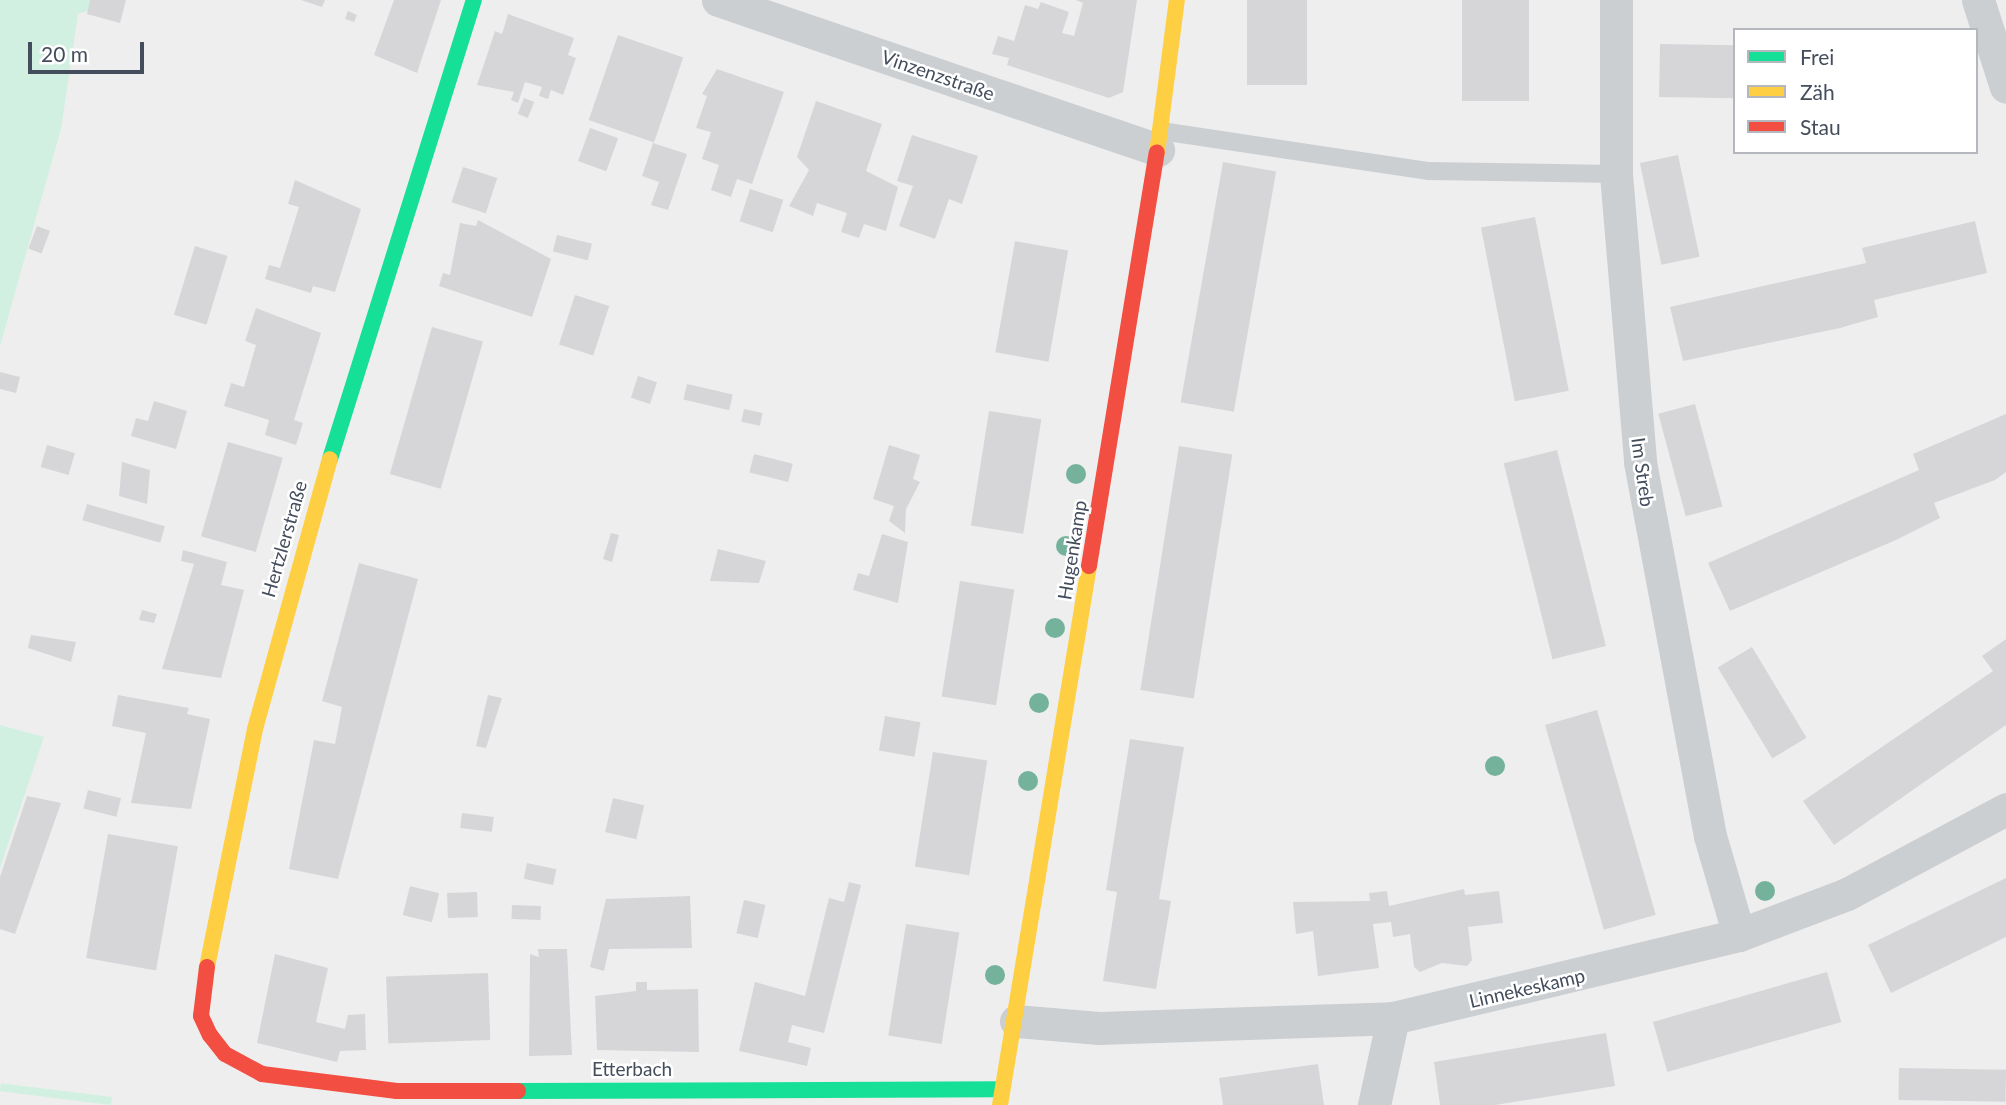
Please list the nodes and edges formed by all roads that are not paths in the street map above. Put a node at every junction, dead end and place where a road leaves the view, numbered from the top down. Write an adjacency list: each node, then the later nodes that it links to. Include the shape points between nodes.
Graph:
1 (474, 0): 13 (street, Hertzlerstraße, via 291,591 255,729 202,990 201,1016 210,1035 225,1054)
2 (718, 0): 7 (street, Vinzenzstraße)
3 (1177, 0): 7 (street, Hugenkamp)
4 (1616, 0): 8 (street, Im Streb)
5 (1979, 0): 6 (street)
6 (2006, 87)
7 (1160, 141): 8 (lane, via 1429,171); 12 (street, Hugenkamp)
8 (1615, 174): 10 (street, Im Streb, via 1642,475 1710,836)
9 (2006, 809): 10 (street, Linnekeskamp, via 1847,894)
10 (1740, 935): 11 (street, Linnekeskamp)
11 (1393, 1018): 12 (street, Linnekeskamp, via 1099,1028); 15 (street)
12 (1016, 1021): 14 (street, Hugenkamp)
13 (262, 1074): 14 (street, Etterbach, via 397,1091)
14 (1001, 1097)
15 (1374, 1105)

